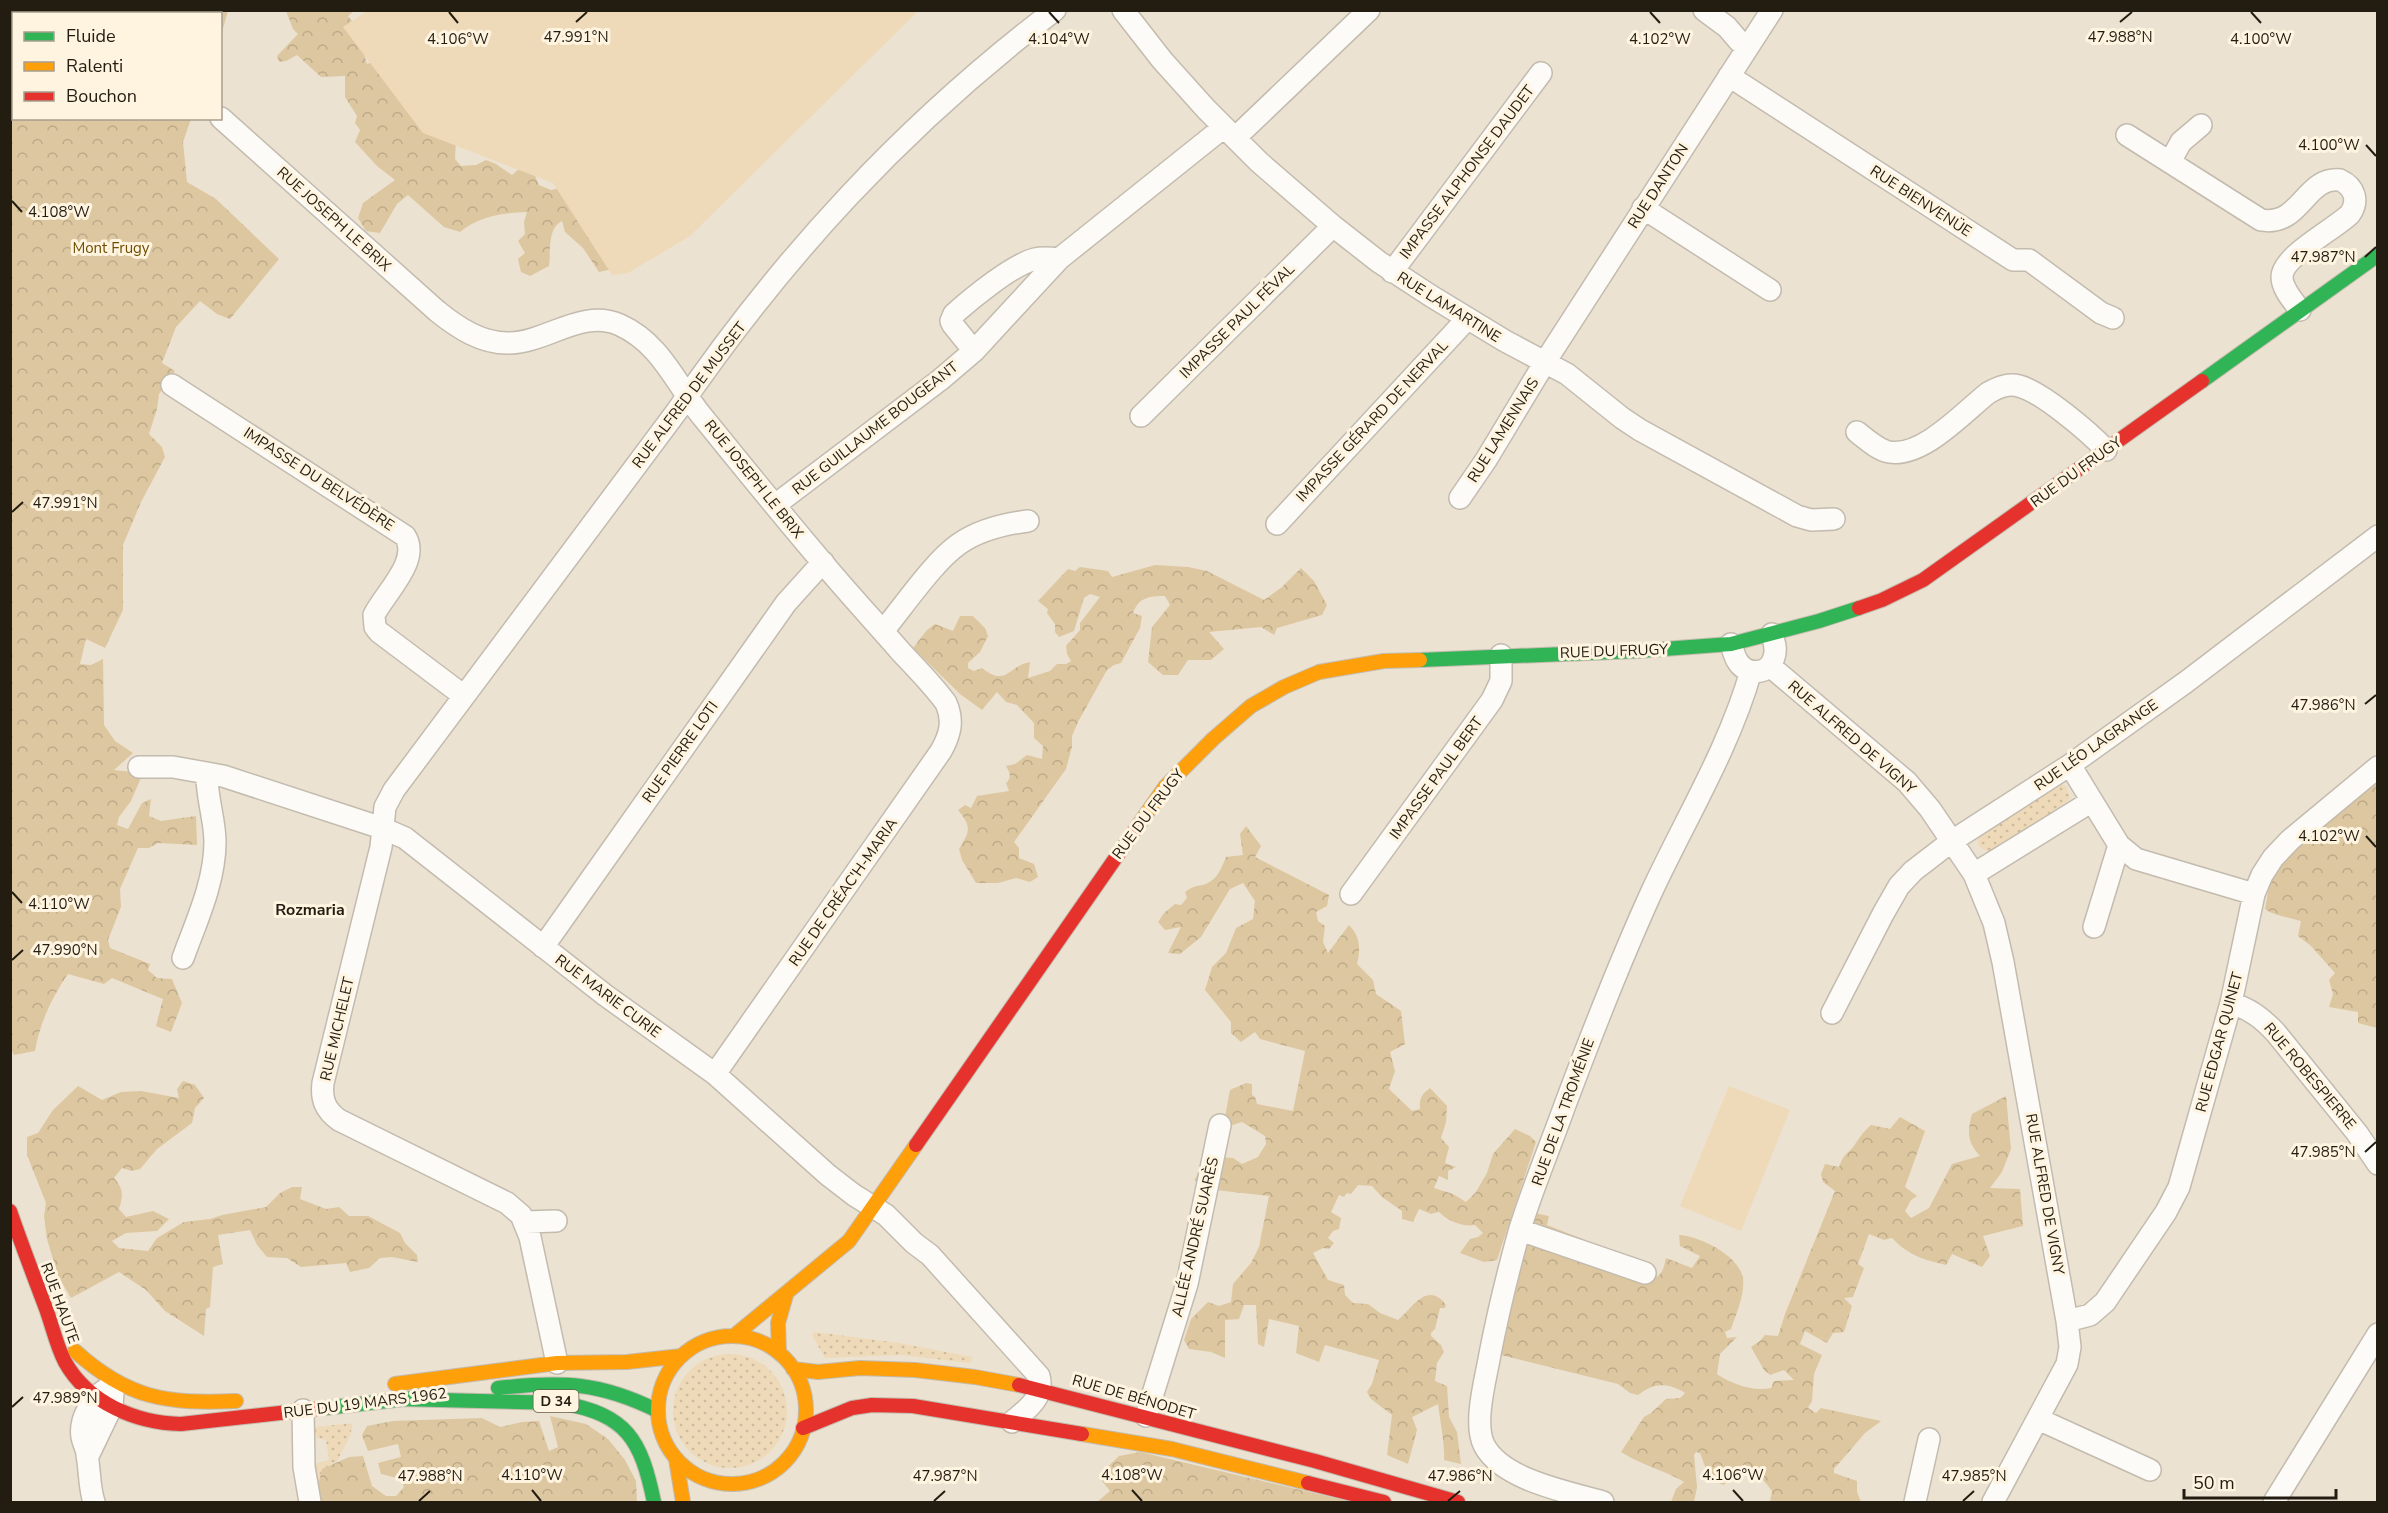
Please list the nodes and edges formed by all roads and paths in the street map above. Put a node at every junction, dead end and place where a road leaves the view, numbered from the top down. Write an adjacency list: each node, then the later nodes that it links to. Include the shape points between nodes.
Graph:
1 (1055, 10): 26 (street, RUE ALFRED DE MUSSET, via 946,99 842,201)
2 (1123, 10): 11 (street, RUE LAMARTINE, via 1162,60)
3 (1369, 10): 11 (street, RUE GUILLAUME BOUGEANT)
4 (1704, 10): 6 (street)
5 (1772, 10): 6 (street, RUE DANTON)
6 (1748, 47): 8 (street, RUE DANTON)
7 (1541, 73): 18 (street, IMPASSE ALPHONSE DAUDET)
8 (1729, 76): 14 (street, RUE DANTON); 21 (street, RUE BIENVENÜE, via 2013,260 2029,260)
9 (222, 119): 26 (street, RUE JOSEPH LE BRIX, via 437,311 469,334 511,343 579,323 611,321 635,333 658,353)
10 (2201, 125): 13 (street, via 2181,142)
11 (1230, 133): 15 (street, RUE LAMARTINE); 17 (street, RUE GUILLAUME BOUGEANT)
12 (2127, 135): 13 (street)
13 (2170, 162): 20 (street, via 2267,221 2284,218 2326,181 2340,180 2349,187 2355,198 2350,214 2296,255 2283,271 2283,284)
14 (1643, 208): 19 (street); 24 (street, RUE DANTON)
15 (1332, 226): 18 (street, RUE LAMARTINE); 27 (street, IMPASSE PAUL FÉVAL)
16 (2378, 255): 20 (main road, RUE DU FRUGY)
17 (1059, 259): 23 (street, RUE GUILLAUME BOUGEANT); 23 (street, RUE GUILLAUME BOUGEANT, via 1035,259 1013,269 954,314 953,325)
18 (1392, 272): 22 (street, RUE LAMARTINE)
19 (1770, 290)
20 (2300, 310): 29 (main road, RUE DU FRUGY)
21 (2113, 318)
22 (1467, 319): 24 (street, RUE LAMARTINE); 34 (street, IMPASSE GÉRARD DE NERVAL)
23 (974, 351): 31 (street, RUE GUILLAUME BOUGEANT)
24 (1545, 362): 30 (street, RUE LAMENNAIS); 32 (street, RUE LAMARTINE, via 1578,381 1640,430 1716,472 1797,516)
25 (172, 385): 42 (street, IMPASSE DU BELVÉDÈRE, via 405,536 410,542 410,555 374,615 375,627)
26 (687, 396): 31 (street, RUE JOSEPH LE BRIX); 42 (street, RUE ALFRED DE MUSSET)
27 (1141, 416)
28 (1857, 432): 29 (street, via 1888,452 1914,450 1988,393 2012,385 2032,393 2081,425)
29 (2106, 450): 38 (main road, RUE DU FRUGY, via 1923,580 1882,600)
30 (1460, 498)
31 (775, 505): 36 (street, RUE JOSEPH LE BRIX)
32 (1834, 519)
33 (1028, 521): 37 (street, via 993,527 952,549)
34 (1277, 524)
35 (2378, 536): 44 (street, RUE LÉO LAGRANGE)
36 (823, 562): 37 (street, RUE JOSEPH LE BRIX); 56 (street, RUE PIERRE LOTI, via 786,603)
37 (883, 631): 43 (street, RUE JOSEPH LE BRIX)
38 (1772, 634): 39 (main road, RUE DU FRUGY); 41 (street, via 1775,652)
39 (1731, 644): 40 (main road, RUE DU FRUGY); 41 (street, via 1738,663)
40 (1501, 655): 53 (street, IMPASSE PAUL BERT, via 1497,692); 63 (main road, RUE DU FRUGY, via 1384,661 1319,672 1268,696 1213,739 1181,769 1148,810)
41 (1760, 669): 50 (street, RUE ALFRED DE VIGNY, via 1907,782); 67 (street, RUE DE LA TROMÉNIE, via 1652,891 1606,996)
42 (464, 696): 49 (street, RUE ALFRED DE MUSSET, via 393,790)
43 (946, 703): 60 (street, RUE DE CRÉAC'H-MARIA, via 951,723 941,751)
44 (2070, 765): 48 (street); 50 (street, RUE LÉO LAGRANGE)
45 (139, 767): 47 (street, RUE MARIE CURIE)
46 (2378, 767): 54 (street, RUE EDGAR QUINET, via 2290,840 2266,867)
47 (207, 773): 49 (street, RUE MARIE CURIE); 57 (street, via 215,840 213,863)
48 (2092, 801): 51 (street); 52 (street)
49 (382, 828): 56 (street, RUE MARIE CURIE, via 405,838); 66 (street, RUE MICHELET, via 381,847 323,1083 323,1101 339,1120 490,1194 513,1207)
50 (1952, 841): 52 (street); 59 (street, RUE LÉO LAGRANGE, via 1899,886)
51 (2119, 844): 54 (street, via 2136,859 2154,866); 55 (street)
52 (1974, 874): 70 (street, RUE ALFRED DE VIGNY, via 1994,922 2001,952)
53 (1352, 894)
54 (2254, 894): 58 (street, RUE EDGAR QUINET)
55 (2094, 927)
56 (543, 947): 60 (street, RUE MARIE CURIE)
57 (183, 958)
58 (2231, 1003): 62 (street, RUE ROBESPIERRE, via 2251,1011 2270,1026); 70 (street, RUE EDGAR QUINET, via 2174,1198 2105,1302 2090,1315)
59 (1832, 1013)
60 (715, 1074): 63 (street, RUE MARIE CURIE, via 828,1175)
61 (1220, 1125): 89 (street, ALLÉE ANDRÉ SUARÈS, via 1187,1284)
62 (2374, 1151)
63 (874, 1207): 69 (main road, RUE DU FRUGY, via 849,1241); 74 (street, RUE MARIE CURIE, via 930,1255)
64 (10, 1211): 71 (main road, RUE HAUTE / D 34)
65 (556, 1221): 66 (street)
66 (525, 1222): 77 (street)
67 (1520, 1230): 68 (street); 105 (street, RUE DE LA TROMÉNIE, via 1489,1364 1481,1414 1483,1441 1494,1458 1517,1474)
68 (1645, 1273)
69 (786, 1295): 73 (main road, RUE DU FRUGY); 75 (main road, via 777,1326)
70 (2067, 1320): 90 (street, RUE ALFRED DE VIGNY, via 2067,1364)
71 (53, 1328): 79 (main road, D 34); 85 (main road, RUE HAUTE / D 34, via 69,1368)
72 (2378, 1334): 108 (street)
73 (734, 1336): 75 (main road, via 756,1340); 76 (main road, via 703,1342)
74 (1010, 1344): 80 (street); 82 (street, RUE MARIE CURIE, via 1039,1376)
75 (779, 1353): 78 (main road)
76 (681, 1356): 77 (main road, RUE DU 19 MARS 1962); 88 (main road, via 663,1382)
77 (556, 1363): 81 (main road, RUE DU 19 MARS 1962)
78 (793, 1369): 80 (main road, RUE DE BÉNODET, via 915,1370); 92 (main road, via 805,1398)
79 (114, 1383): 84 (main road, D 34, via 162,1400); 85 (street)
80 (1004, 1383): 82 (main road, RUE DE BÉNODET)
81 (385, 1386)
82 (1040, 1389): 86 (main road, RUE DE BÉNODET); 91 (street, via 1032,1404)
83 (399, 1399): 87 (main road, RUE DU 19 MARS 1962 / D 34); 88 (main road, RUE DU 19 MARS 1962 / D 34, via 579,1384 631,1396); 101 (main road, D 34, via 557,1401 591,1408 617,1422 638,1447)
84 (248, 1400)
85 (104, 1401): 87 (main road, RUE DU 19 MARS 1962 / D 34, via 137,1418 170,1425); 99 (street, via 84,1421 81,1431)
86 (1116, 1408): 89 (main road, RUE DE BÉNODET); 93 (street)
87 (303, 1410): 100 (street)
88 (658, 1412): 95 (main road, via 661,1433)
89 (1146, 1416): 104 (main road, RUE DE BÉNODET)
90 (2038, 1419): 96 (street); 107 (street, RUE ALFRED DE VIGNY)
91 (1012, 1422): 92 (main road, via 913,1406 872,1405 852,1408); 93 (main road)
92 (803, 1428): 97 (main road, via 791,1455)
93 (1109, 1439): 103 (main road, via 1193,1454)
94 (1929, 1439): 106 (street)
95 (676, 1459): 97 (main road, via 700,1477 738,1488); 102 (main road)
96 (2150, 1470)
97 (769, 1474): 98 (main road)
98 (761, 1493)
99 (93, 1502)
100 (310, 1503)
101 (654, 1503)
102 (683, 1503)
103 (1384, 1503)
104 (1458, 1503)
105 (1603, 1503)
106 (1915, 1503)
107 (1993, 1503)
108 (2274, 1503)

